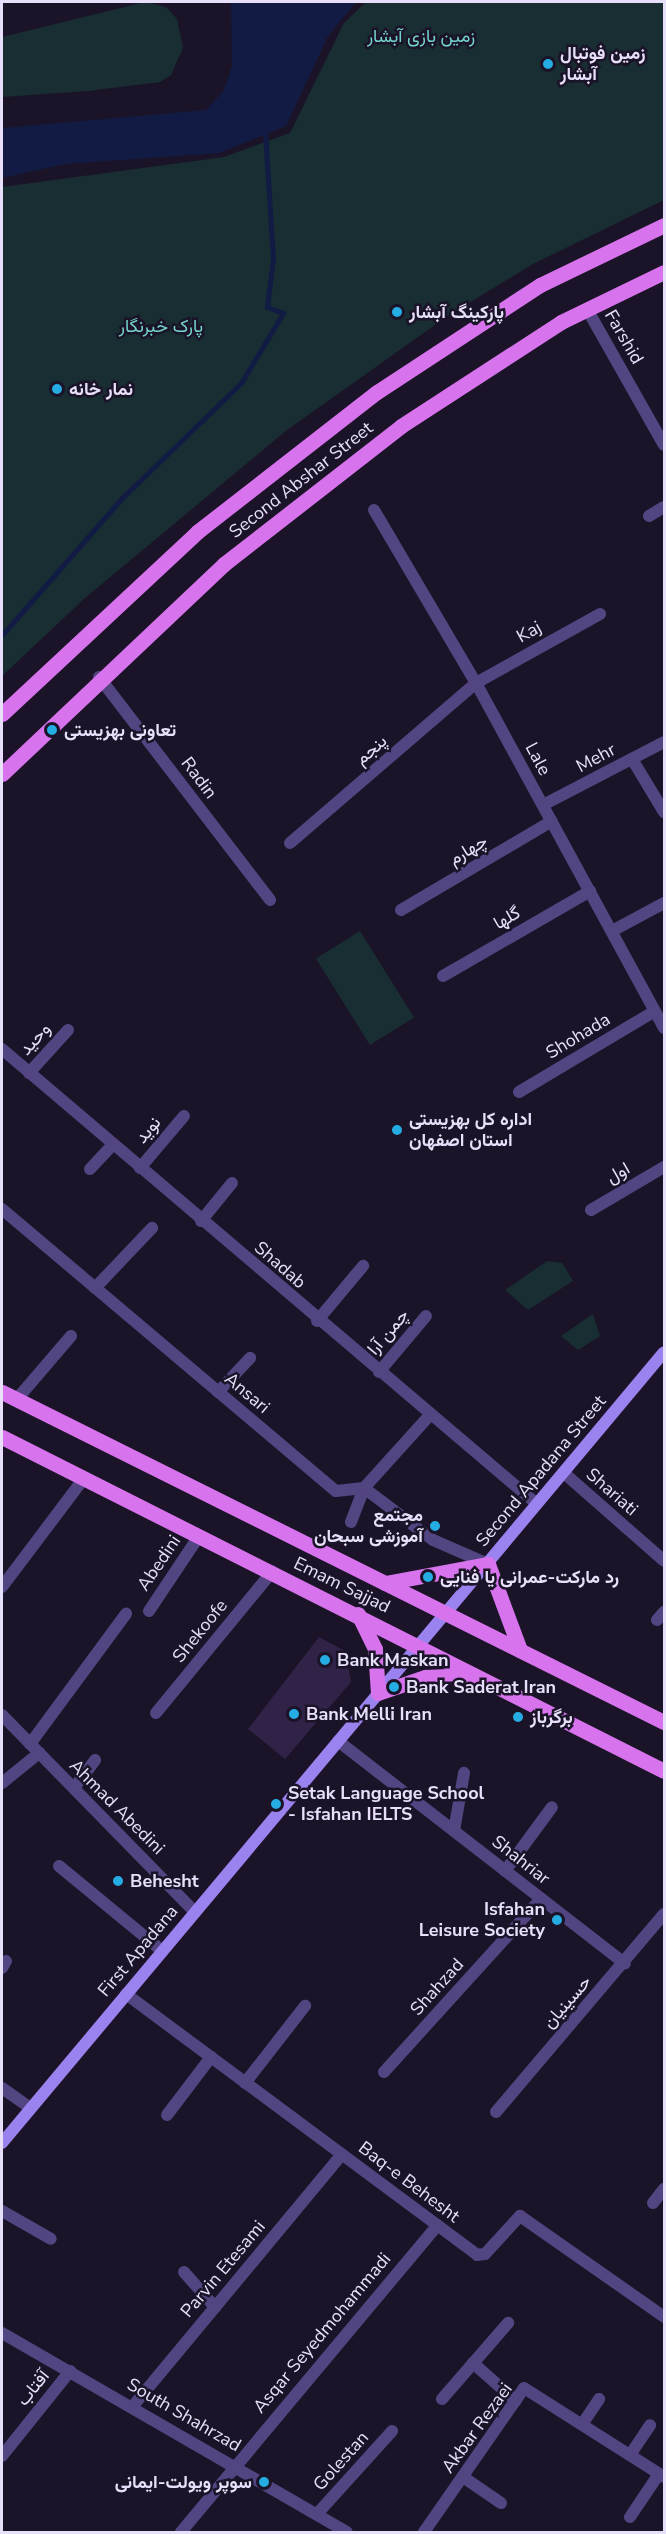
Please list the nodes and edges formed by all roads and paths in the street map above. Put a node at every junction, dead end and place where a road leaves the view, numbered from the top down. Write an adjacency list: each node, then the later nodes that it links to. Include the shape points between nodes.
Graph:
1 (664, 225): 11 (main road, Second Abshar Street, via 540,285 377,392 196,532)
2 (664, 272): 3 (main road, Second Abshar Street)
3 (587, 309): 4 (street, Farshid); 9 (main road, Second Abshar Street, via 401,426 224,564)
4 (664, 445)
5 (664, 507): 7 (street)
6 (374, 510): 10 (street, Lale)
7 (649, 516)
8 (600, 614): 10 (street, Kaj)
9 (99, 677): 14 (main road, Second Abshar Street); 20 (street, Radin)
10 (476, 683): 15 (street, Lale); 18 (street, پنجم)
11 (2, 714)
12 (664, 742): 13 (street, Mehr)
13 (632, 759): 15 (street, Mehr); 16 (street)
14 (2, 774)
15 (543, 806): 17 (street, Lale)
16 (664, 812)
17 (552, 821): 19 (street, Lale); 22 (street, چهارم)
18 (290, 843)
19 (590, 891): 23 (street, Lale); 24 (street, گلها)
20 (270, 900)
21 (664, 903): 23 (street)
22 (401, 910)
23 (612, 931): 25 (street, Lale)
24 (443, 976)
25 (655, 1011): 26 (street, Lale); 30 (street, Shohada)
26 (664, 1028)
27 (68, 1030): 29 (street, وحید)
28 (2, 1049): 29 (street, Shadab)
29 (29, 1073): 32 (street, Shadab)
30 (519, 1092)
31 (184, 1116): 34 (street, نوید)
32 (112, 1145): 34 (street, Shadab); 35 (street)
33 (664, 1167): 38 (street, اول)
34 (140, 1168): 39 (street, Shadab)
35 (90, 1169)
36 (232, 1183): 39 (street)
37 (2, 1209): 42 (street, Ansari)
38 (591, 1210)
39 (201, 1221): 44 (street, Shadab)
40 (152, 1228): 42 (street)
41 (363, 1266): 44 (street)
42 (95, 1288): 50 (street, Ansari)
43 (426, 1316): 48 (street, چمن آرا)
44 (317, 1321): 48 (street, Shadab)
45 (70, 1336): 51 (street)
46 (664, 1352): 54 (main road, Second Apadana Street)
47 (250, 1358): 50 (street)
48 (379, 1372): 52 (street, Shadab)
49 (2, 1392): 51 (main road, Emam Sajjad)
50 (218, 1392): 56 (street, Ansari, via 336,1491)
51 (17, 1399): 63 (main road, Emam Sajjad)
52 (430, 1415): 56 (street); 57 (street, Shadab)
53 (4, 1442): 55 (main road, Emam Sajjad)
54 (564, 1473): 57 (main road, Second Apadana Street); 60 (street, Shariati)
55 (84, 1478): 59 (main road, Emam Sajjad); 64 (street)
56 (364, 1488): 58 (street); 61 (street, via 433,1540)
57 (537, 1504): 61 (main road, Second Apadana Street)
58 (351, 1522)
59 (199, 1536): 62 (main road, Emam Sajjad); 65 (street, Abedini)
60 (664, 1561)
61 (488, 1563): 63 (main road); 66 (main road, Second Apadana Street); 70 (main road)
62 (272, 1572): 68 (main road, Emam Sajjad); 73 (street, Shekoofe)
63 (385, 1583): 66 (main road, Emam Sajjad)
64 (2, 1587)
65 (149, 1611)
66 (445, 1613): 69 (main road, Second Apadana Street); 70 (main road, Emam Sajjad)
67 (126, 1614): 77 (street)
68 (358, 1614): 69 (main road, Emam Sajjad); 72 (main road, via 375,1650)
69 (418, 1645): 71 (main road, Emam Sajjad); 72 (main road, First Apadana)
70 (520, 1650): 75 (main road, Emam Sajjad)
71 (478, 1676): 72 (main road, via 424,1677); 79 (main road, Emam Sajjad)
72 (378, 1693): 76 (main road, First Apadana)
73 (156, 1713)
74 (2, 1715): 77 (street, Ahmad Abedini)
75 (664, 1722)
76 (338, 1741): 84 (street, Shahriar); 88 (main road, First Apadana)
77 (35, 1749): 81 (street); 82 (street, Ahmad Abedini)
78 (95, 1760): 82 (street)
79 (664, 1771)
80 (464, 1773): 84 (street)
81 (2, 1783)
82 (74, 1788): 88 (street, Ahmad Abedini)
83 (552, 1807): 86 (street)
84 (454, 1831): 86 (street, Shahriar)
85 (59, 1866): 90 (street)
86 (505, 1871): 87 (street, Shahriar)
87 (541, 1899): 91 (street, Shahriar); 95 (street, Shahzad)
88 (195, 1912): 90 (main road, First Apadana)
89 (664, 1914): 91 (street, حسینیان)
90 (162, 1951): 92 (main road, First Apadana)
91 (624, 1964): 99 (street, حسینیان)
92 (126, 1994): 94 (street, Baq-e Behesht); 98 (main road, First Apadana)
93 (305, 2006): 96 (street)
94 (211, 2057): 96 (street, Baq-e Behesht); 100 (street)
95 (384, 2072)
96 (245, 2083): 102 (street, Baq-e Behesht)
97 (2, 2088): 98 (street)
98 (31, 2108): 101 (main road, First Apadana)
99 (496, 2112)
100 (167, 2115)
101 (2, 2143)
102 (342, 2154): 106 (street, Baq-e Behesht); 109 (street, Parvin Etesami)
103 (664, 2189): 104 (street)
104 (653, 2203)
105 (2, 2211): 107 (street)
106 (438, 2225): 110 (street, Baq-e Behesht, via 481,2257 520,2216); 124 (street, Asqar Seyedmohammadi)
107 (51, 2239)
108 (184, 2272): 109 (street)
109 (214, 2307): 118 (street, Parvin Etesami)
110 (664, 2317)
111 (508, 2323): 113 (street)
112 (2, 2333): 114 (street, South Shahrzad)
113 (473, 2363): 115 (street); 117 (street)
114 (70, 2371): 118 (street, South Shahrzad); 123 (street, آفتاب)
115 (442, 2399)
116 (599, 2399): 119 (street)
117 (516, 2400): 119 (street, Akbar Rezaei, via 526,2388); 126 (street, Akbar Rezaei)
118 (133, 2406): 124 (street, South Shahrzad)
119 (584, 2423): 122 (street, Akbar Rezaei)
120 (650, 2425): 122 (street)
121 (392, 2431): 128 (street, Golestan)
122 (630, 2455): 125 (street, Akbar Rezaei)
123 (2, 2456)
124 (235, 2465): 128 (street, South Shahrzad); 130 (street, Asqar Seyedmohammadi)
125 (662, 2476): 129 (street)
126 (463, 2477): 127 (street); 132 (street, Akbar Rezaei)
127 (501, 2503)
128 (317, 2514): 131 (street, South Shahrzad)
129 (630, 2517)
130 (181, 2532)
131 (347, 2532)
132 (424, 2532)

